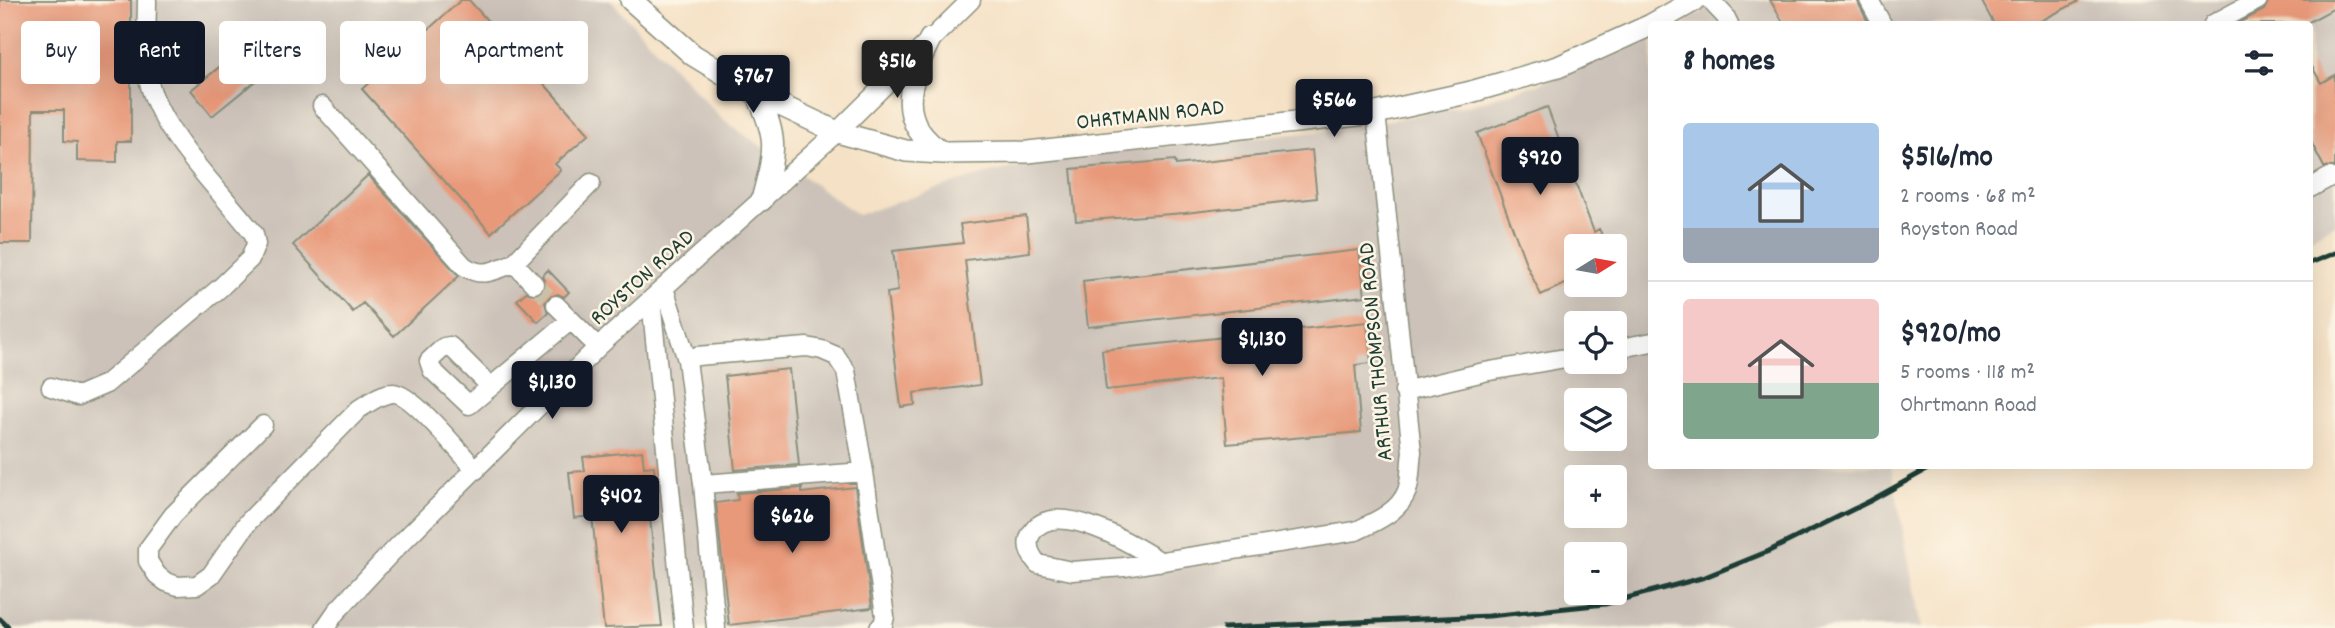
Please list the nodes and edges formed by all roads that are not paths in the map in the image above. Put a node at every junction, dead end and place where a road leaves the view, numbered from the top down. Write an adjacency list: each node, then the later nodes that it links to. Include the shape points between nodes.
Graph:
1 (147, 0): 33 (street, via 148,83 157,108 254,234 256,244 250,259 222,287 106,384 78,396)
2 (631, 0): 14 (main road, OHRTMANN ROAD, via 692,55)
3 (971, 0): 13 (street, ROYSTON ROAD)
4 (1695, 0): 8 (main road, OHRTMANN ROAD)
5 (1710, 0): 9 (street)
6 (1869, 0): 10 (street)
7 (2258, 0): 11 (street)
8 (1658, 21)
9 (1728, 21)
10 (1880, 21)
11 (2219, 21)
12 (1648, 26): 16 (main road, OHRTMANN ROAD, via 1558,67)
13 (930, 40): 17 (street, ROYSTON ROAD); 18 (main road, via 911,86 911,111 919,133)
14 (757, 94): 17 (main road, OHRTMANN ROAD); 22 (main road, via 774,149)
15 (322, 106): 23 (street, via 464,267 482,274)
16 (1376, 113): 18 (main road, OHRTMANN ROAD, via 1028,152); 35 (street, ARTHUR THOMPSON ROAD)
17 (837, 132): 18 (main road, OHRTMANN ROAD, via 906,151); 22 (street, ROYSTON ROAD)
18 (943, 153)
19 (2330, 177): 21 (street)
20 (591, 183): 23 (street)
21 (2313, 186)
22 (762, 200): 25 (street, ROYSTON ROAD)
23 (514, 263): 24 (street)
24 (534, 284)
25 (658, 294): 29 (street, ROYSTON ROAD); 32 (street); 42 (street)
26 (556, 305): 27 (street)
27 (571, 320): 29 (street); 34 (street)
28 (1648, 343): 30 (street)
29 (598, 347): 37 (street, ROYSTON ROAD)
30 (1627, 347)
31 (1564, 358): 35 (street)
32 (687, 360): 38 (street, via 807,347 836,356 846,370); 39 (street)
33 (51, 387)
34 (491, 387)
35 (1404, 391): 40 (street, ARTHUR THOMPSON ROAD, via 1412,452 1407,491 1382,519 1356,531)
36 (263, 425): 37 (street, via 173,515 148,549 148,561 166,582 197,585 211,575 248,522 359,409 381,395 403,395)
37 (476, 470): 41 (street, ROYSTON ROAD, via 389,555)
38 (864, 472): 39 (street); 44 (street, via 885,616)
39 (703, 484): 43 (street)
40 (1161, 562): 40 (street, ARTHUR THOMPSON ROAD, via 1080,521 1046,521 1032,532 1029,541 1038,564 1072,571)
41 (325, 628)
42 (684, 628)
43 (716, 628)
44 (878, 628)

